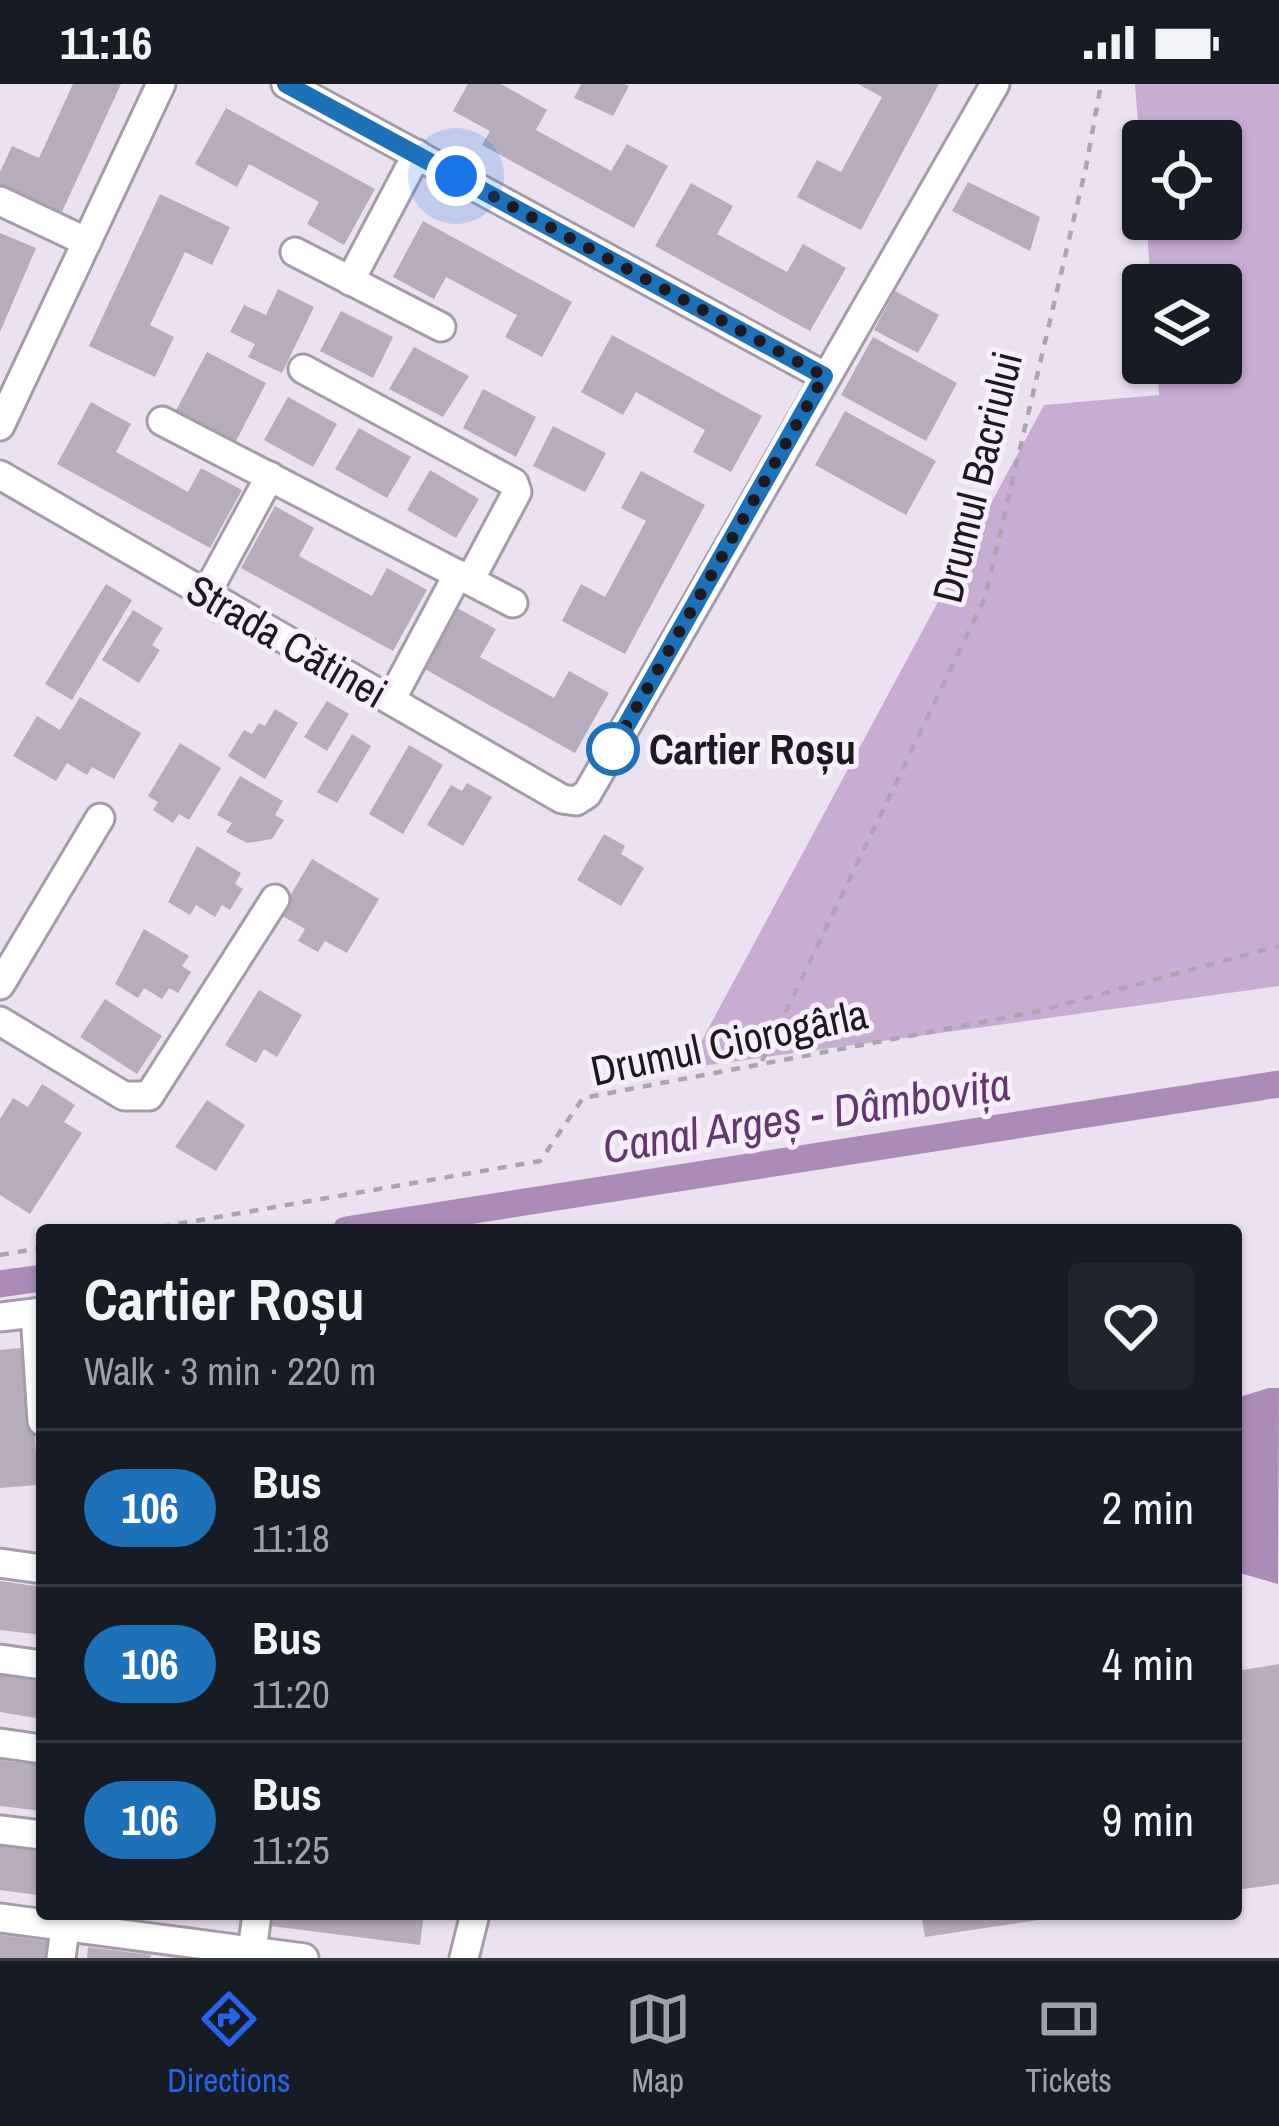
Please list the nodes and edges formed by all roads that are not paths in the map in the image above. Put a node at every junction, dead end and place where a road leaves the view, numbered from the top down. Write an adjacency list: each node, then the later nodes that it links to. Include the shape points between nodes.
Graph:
1 (161, 84): 6 (street)
2 (286, 84): 4 (street)
3 (995, 84): 11 (street)
4 (418, 154): 8 (street); 11 (street)
5 (0, 201): 6 (street)
6 (87, 242): 13 (street)
7 (295, 252): 8 (street)
8 (350, 281): 9 (street)
9 (441, 327)
10 (303, 369): 16 (street, via 514,483 517,492)
11 (824, 376): 19 (street, Strada Cătinei, via 596,779 576,801)
12 (162, 421): 15 (street)
13 (0, 426)
14 (0, 475): 17 (street, Strada Cătinei)
15 (271, 476): 16 (street); 17 (street)
16 (464, 577): 18 (street); 19 (street)
17 (206, 594): 19 (street, Strada Cătinei)
18 (512, 603)
19 (391, 700)
20 (100, 818): 22 (street)
21 (275, 899): 23 (street, via 149,1096 124,1096)
22 (0, 985)
23 (0, 1021)
24 (36, 1312): 25 (street)
25 (0, 1318)
26 (0, 1563): 27 (street)
27 (36, 1567)
28 (0, 1659): 29 (street)
29 (36, 1664)
30 (0, 1743): 31 (street)
31 (36, 1748)
32 (0, 1830): 33 (street)
33 (36, 1834)
34 (0, 1918): 35 (street)
35 (36, 1919)
36 (66, 1920): 39 (street); 40 (street)
37 (260, 1920): 39 (street)
38 (474, 1920): 41 (street)
39 (278, 1955)
40 (61, 1958)
41 (464, 1958)

